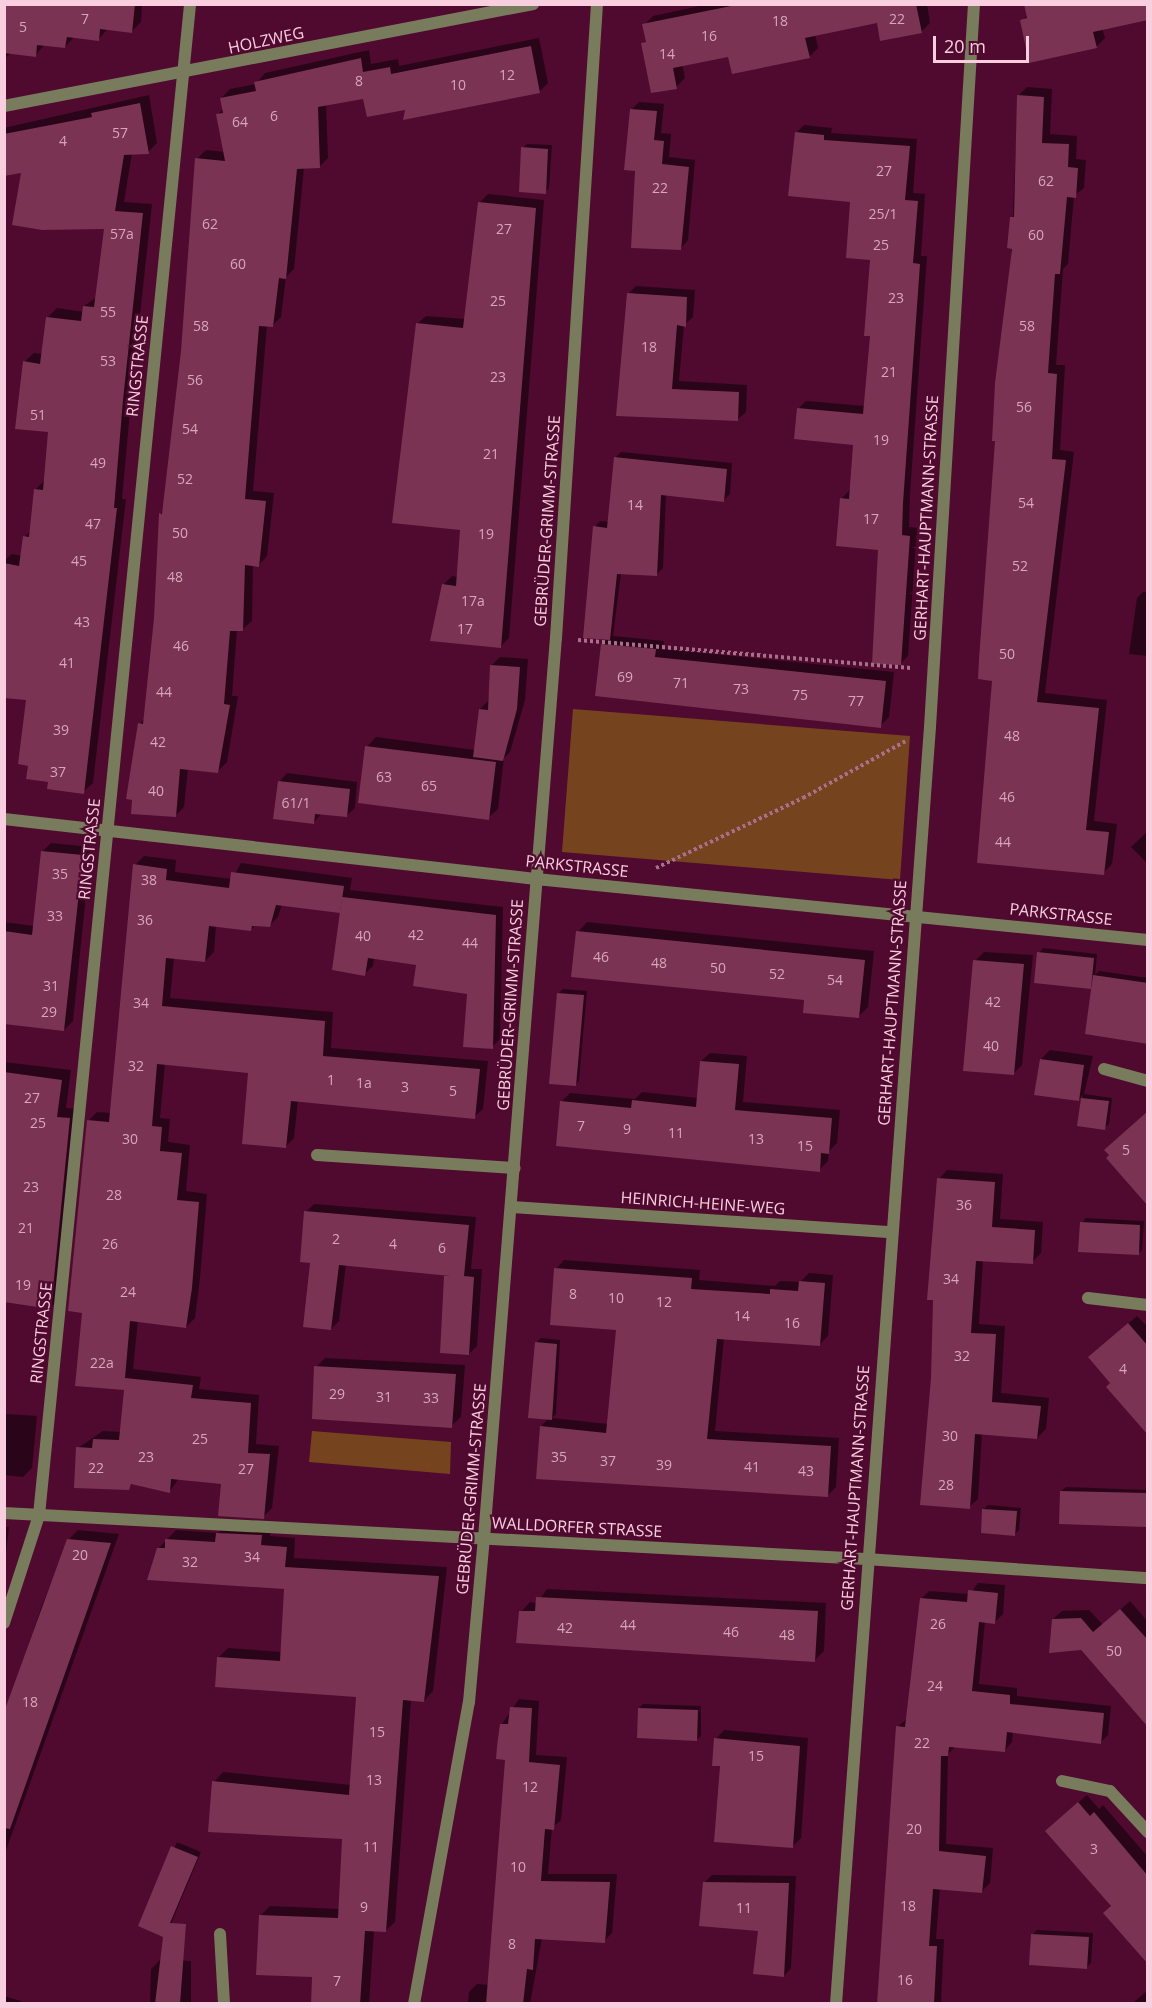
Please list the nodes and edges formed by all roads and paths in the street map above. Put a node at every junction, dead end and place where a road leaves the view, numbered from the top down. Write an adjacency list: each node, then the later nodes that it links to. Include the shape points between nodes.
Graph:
1 (190, 4): 5 (street, RINGSTRASSE)
2 (533, 4): 5 (street, HOLZWEG)
3 (597, 4): 7 (street, GEBRÜDER-GRIMM-STRASSE)
4 (974, 4): 8 (street, GERHART-HAUPTMANN-STRASSE)
5 (183, 74): 6 (street, HOLZWEG); 11 (street, RINGSTRASSE)
6 (4, 106)
7 (556, 638): 8 (path); 12 (street, GEBRÜDER-GRIMM-STRASSE)
8 (934, 670): 9 (street, GERHART-HAUPTMANN-STRASSE)
9 (930, 727): 13 (path, via 803,798); 14 (street, GERHART-HAUPTMANN-STRASSE)
10 (4, 819): 11 (street, PARKSTRASSE)
11 (108, 829): 12 (street, PARKSTRASSE); 25 (street, RINGSTRASSE)
12 (536, 879): 13 (street, PARKSTRASSE); 19 (street, GEBRÜDER-GRIMM-STRASSE)
13 (617, 887): 14 (street, PARKSTRASSE)
14 (915, 916): 15 (street, PARKSTRASSE); 21 (street, GERHART-HAUPTMANN-STRASSE)
15 (1148, 940)
16 (1104, 1069): 17 (street)
17 (1148, 1081)
18 (317, 1155): 19 (street)
19 (514, 1168): 20 (street, GEBRÜDER-GRIMM-STRASSE)
20 (512, 1208): 21 (street, HEINRICH-HEINE-WEG); 26 (street, GEBRÜDER-GRIMM-STRASSE)
21 (891, 1232): 27 (street, GERHART-HAUPTMANN-STRASSE)
22 (1088, 1298): 23 (street)
23 (1148, 1305)
24 (4, 1513): 25 (street, WALLDORFER STRASSE)
25 (39, 1515): 26 (street, WALLDORFER STRASSE); 29 (street, RINGSTRASSE)
26 (484, 1538): 27 (street, WALLDORFER STRASSE); 34 (street, GEBRÜDER-GRIMM-STRASSE, via 469,1702)
27 (866, 1558): 28 (street, WALLDORFER STRASSE); 35 (street, GERHART-HAUPTMANN-STRASSE)
28 (1148, 1578)
29 (4, 1623)
30 (1062, 1781): 31 (street, via 1110,1791)
31 (1148, 1832)
32 (220, 1934): 33 (street)
33 (224, 2004)
34 (414, 2004)
35 (836, 2004)

